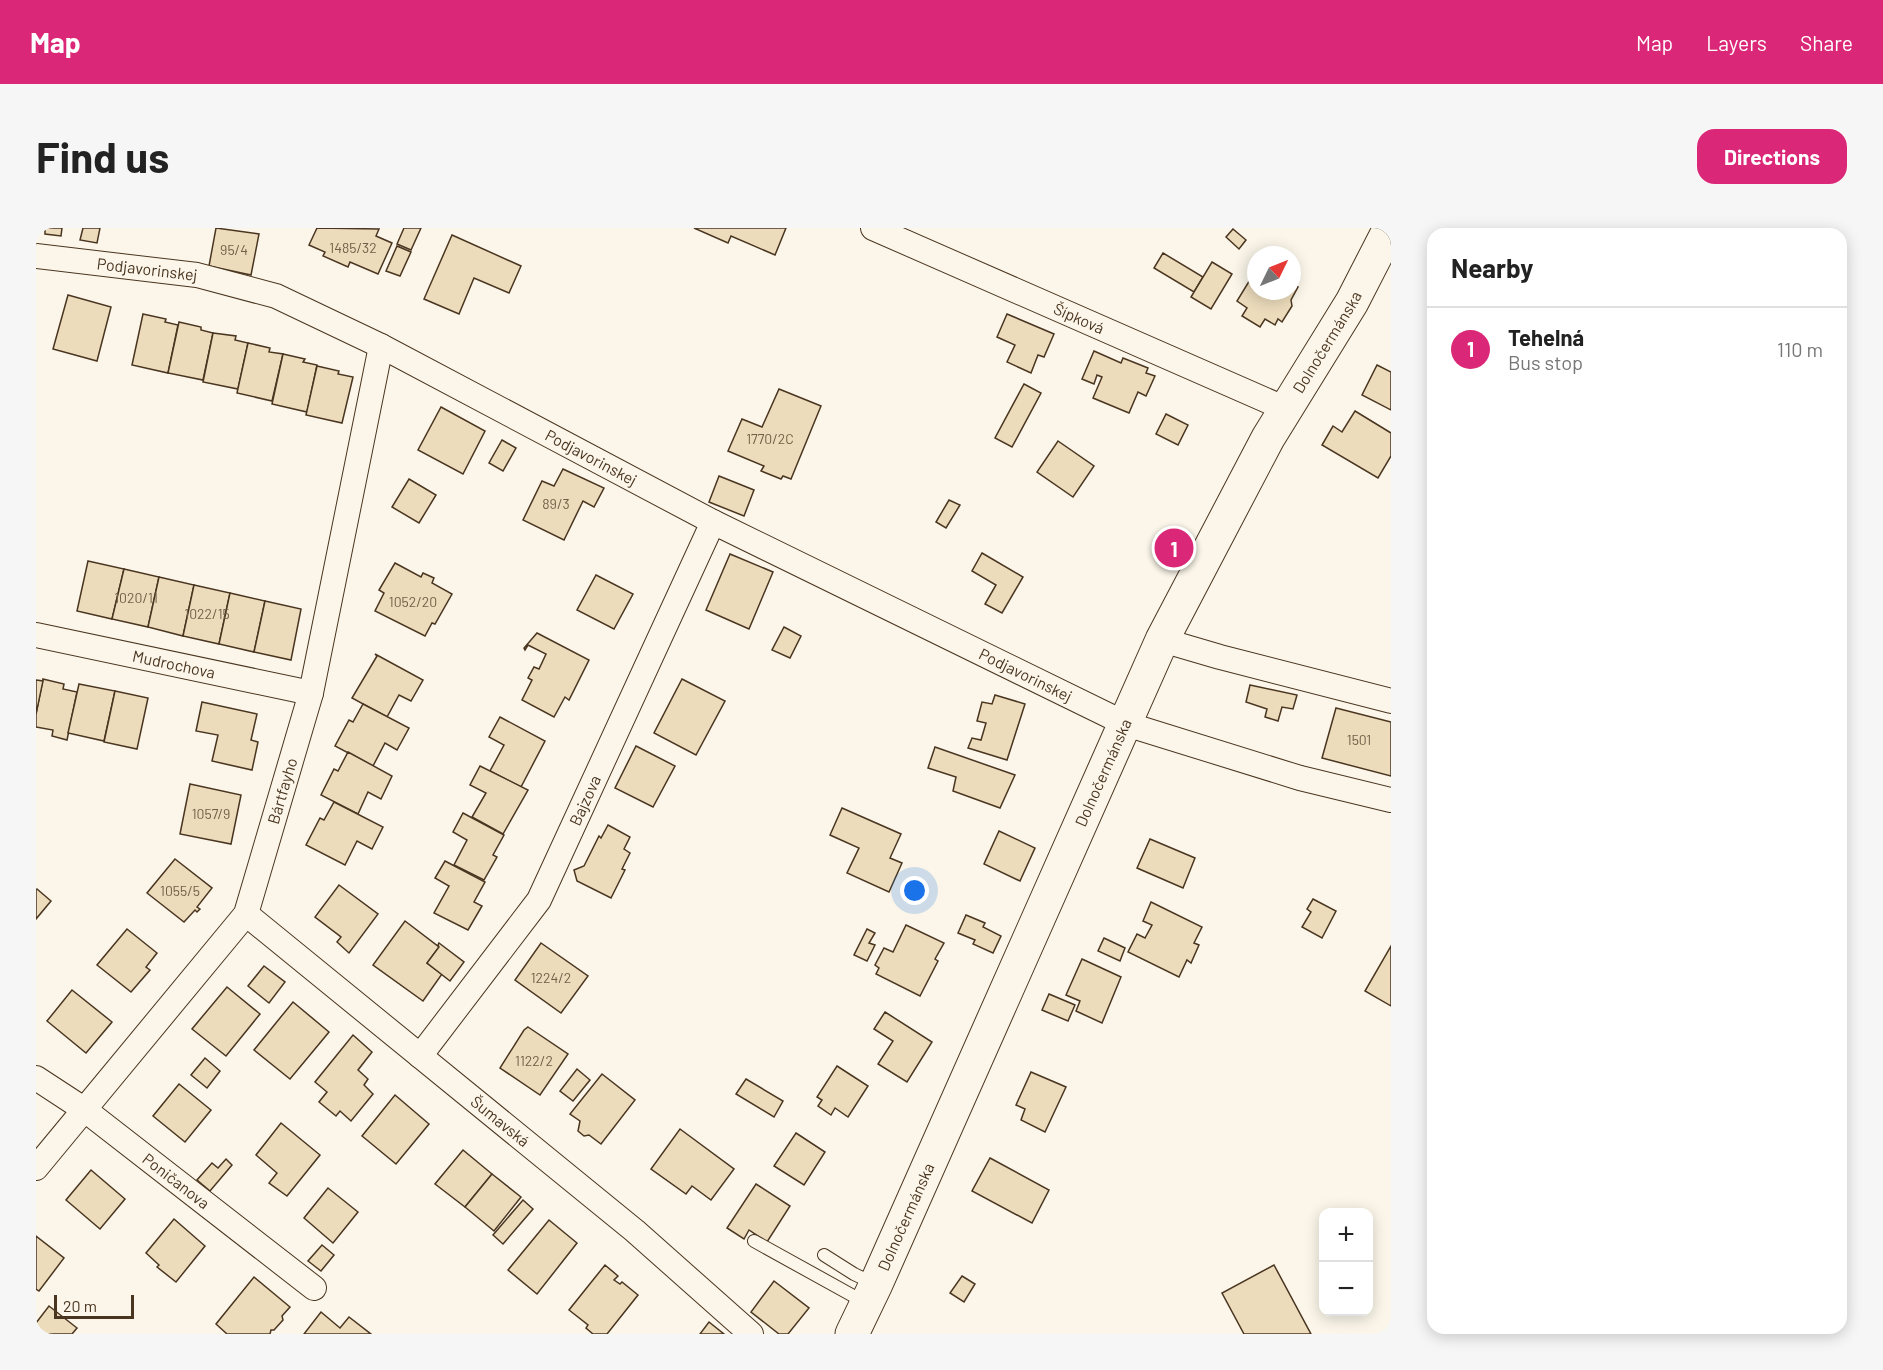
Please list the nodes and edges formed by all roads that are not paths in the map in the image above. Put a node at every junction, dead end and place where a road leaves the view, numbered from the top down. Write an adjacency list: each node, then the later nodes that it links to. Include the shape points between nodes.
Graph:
1 (873, 228): 5 (street, Šípková)
2 (1390, 228): 5 (street, Dolnočermánska, via 1352,302)
3 (36, 256): 4 (street, Podjavorinskej, via 197,275 276,296)
4 (381, 346): 6 (street, Podjavorinskej); 9 (street, Bártfayho)
5 (1286, 409): 8 (street, Dolnočermánska)
6 (712, 522): 11 (street, Podjavorinskej); 14 (street, Bajzova, via 539,900)
7 (36, 635): 9 (street, Mudrochova)
8 (1162, 640): 10 (street); 11 (street, Dolnočermánska)
9 (311, 693): 13 (street, Bártfayho)
10 (1391, 700)
11 (1126, 724): 12 (street, Podjavorinskej, via 1300,778); 21 (street, Dolnočermánska)
12 (1391, 800)
13 (246, 914): 14 (street, Šumavská); 16 (street, Bártfayho)
14 (420, 1056): 22 (street, Šumavská, via 635,1231)
15 (36, 1078): 16 (street, Poničanova)
16 (85, 1110): 17 (street, Bártfayho); 20 (street, Poničanova)
17 (36, 1168)
18 (754, 1241): 21 (lane)
19 (824, 1255): 21 (lane, via 854,1274)
20 (314, 1288)
21 (872, 1294): 23 (street, Dolnočermánska)
22 (750, 1334)
23 (852, 1334)

